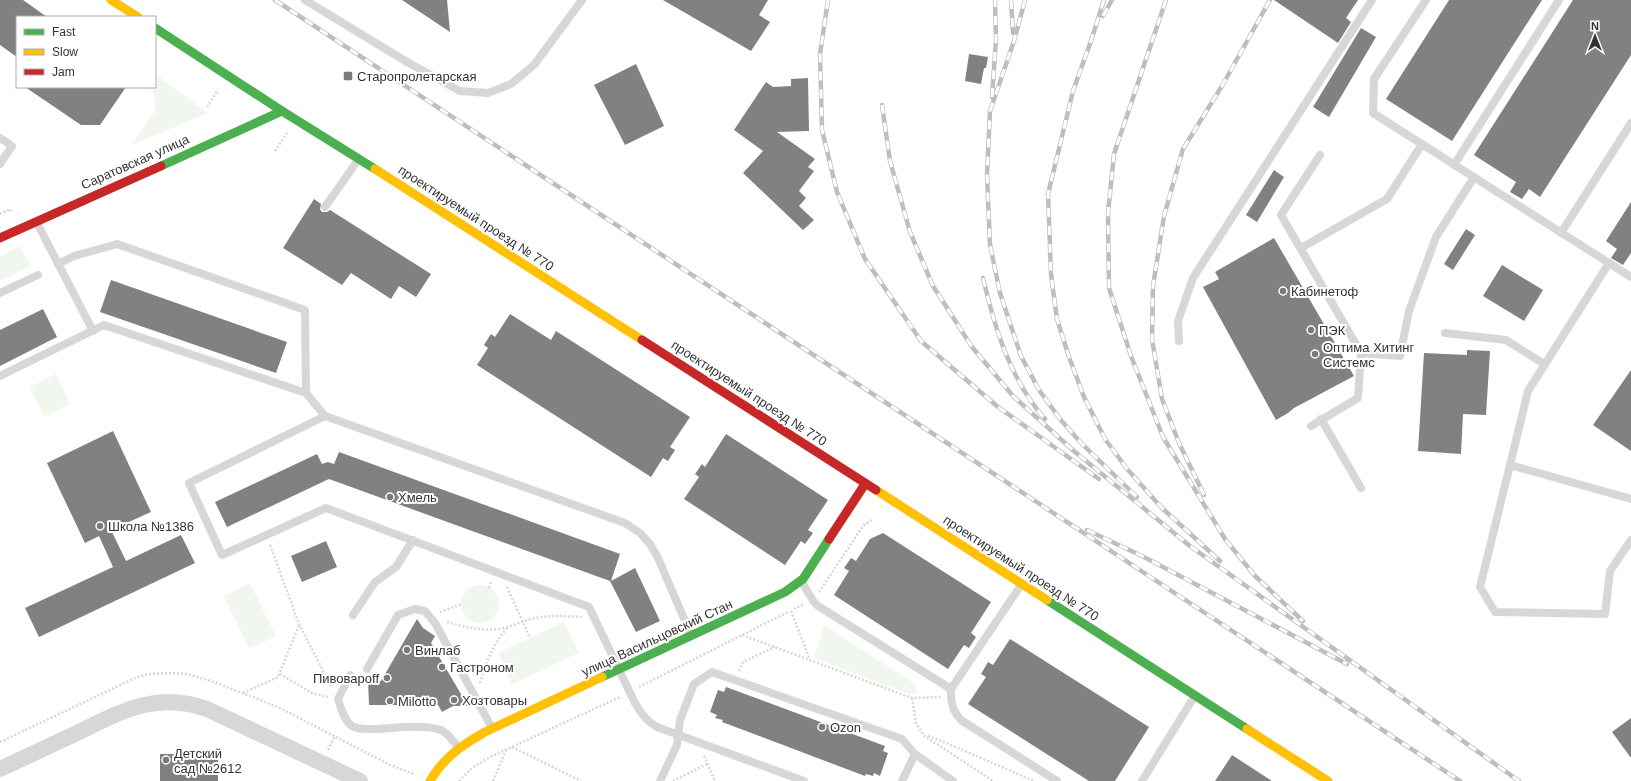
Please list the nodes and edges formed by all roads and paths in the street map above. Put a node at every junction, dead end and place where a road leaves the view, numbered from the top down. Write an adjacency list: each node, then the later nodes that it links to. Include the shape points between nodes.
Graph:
1 (111, 0): 7 (street)
2 (305, 0): 3 (lane, via 460,91 488,93 511,84 534,66)
3 (582, 0)
4 (1372, 0): 30 (lane, via 1193,278 1178,321)
5 (1426, 0): 12 (lane, via 1374,79 1373,113)
6 (1559, 0): 16 (lane)
7 (136, 16)
8 (156, 29): 9 (street, проектируемый проезд № 770)
9 (282, 111): 14 (street, проектируемый проезд № 770); 19 (street, Саратовская улица)
10 (1631, 123): 20 (lane)
11 (0, 138): 15 (lane, via 12,146)
12 (1422, 144): 16 (lane); 22 (lane, via 1387,199)
13 (1320, 155): 22 (lane, via 1282,215)
14 (359, 159): 18 (lane); 39 (street, проектируемый проезд № 770)
15 (0, 164)
16 (1454, 165): 17 (lane)
17 (1474, 178): 20 (lane); 31 (lane, via 1436,237 1409,311 1400,356)
18 (325, 207)
19 (36, 222): 21 (street, Саратовская улица); 24 (lane)
20 (1561, 233): 23 (lane)
21 (0, 238)
22 (1301, 248): 31 (lane)
23 (1609, 263): 26 (lane); 32 (lane)
24 (58, 264): 28 (lane); 34 (lane, via 74,256 117,244 305,310)
25 (38, 275): 27 (lane)
26 (1631, 277)
27 (0, 293)
28 (93, 330): 33 (lane); 34 (lane, via 104,325)
29 (1445, 333): 32 (lane, via 1506,340)
30 (1179, 340)
31 (1361, 353): 36 (lane, via 1358,398)
32 (1544, 364): 38 (lane, via 1528,391)
33 (0, 376)
34 (306, 393): 35 (lane)
35 (325, 416): 42 (lane, via 189,483 222,555); 57 (lane, via 625,523 650,544)
36 (1321, 419): 37 (lane); 40 (lane)
37 (1310, 426)
38 (1510, 465): 41 (lane); 44 (lane, via 1480,587 1495,612 1604,614 1610,571)
39 (865, 484): 46 (street, улица Васильцовский Стан); 47 (street, проектируемый проезд № 770)
40 (1361, 488)
41 (1631, 499)
42 (266, 535): 43 (lane, via 326,508); 54 (path)
43 (413, 540): 45 (lane); 50 (lane, via 396,567 375,582)
44 (1631, 540)
45 (501, 574): 52 (path); 53 (lane, via 589,607)
46 (801, 580): 57 (street, улица Васильцовский Стан, via 785,592); 67 (lane, via 818,606)
47 (1021, 584): 67 (lane); 68 (street, проектируемый проезд № 770)
48 (462, 604): 51 (path)
49 (790, 611): 60 (path)
50 (353, 615)
51 (430, 617): 55 (path, via 486,630); 61 (lane, via 425,611 415,609 398,615); 71 (lane)
52 (522, 621): 53 (path, via 570,616 584,617); 55 (path); 58 (path)
53 (597, 623): 62 (lane)
54 (299, 624): 63 (path); 70 (path)
55 (508, 627): 71 (path, via 488,657)
56 (742, 635): 59 (path)
57 (692, 636): 62 (street, улица Васильцовский Стан)
58 (530, 638)
59 (776, 647): 60 (path); 65 (path, via 743,662)
60 (810, 660): 69 (path)
61 (367, 669)
62 (619, 670): 72 (street, улица Васильцовский Стан); 73 (lane, via 635,703 649,723)
63 (280, 674): 66 (path, via 274,680); 70 (path, via 312,693)
64 (350, 675): 70 (lane)
65 (736, 681): 73 (lane, via 712,672 694,684 680,720); 79 (lane, via 902,739)
66 (242, 693)
67 (951, 693): 69 (path); 94 (lane, via 954,710 961,720)
68 (1195, 695): 95 (lane); 96 (street, проектируемый проезд № 770)
69 (912, 698): 74 (path, via 916,723)
70 (338, 699): 77 (lane, via 346,720 352,726 366,729 433,729 447,734)
71 (477, 700): 72 (lane)
72 (493, 729): 77 (street, улица Васильцовский Стан)
73 (678, 735): 75 (lane); 86 (lane, via 677,745)
74 (923, 735): 92 (path); 93 (path)
75 (703, 744): 80 (path, via 701,750); 89 (lane)
76 (512, 747): 85 (path)
77 (458, 748): 83 (street, улица Васильцовский Стан, via 439,765)
78 (506, 750): 84 (path)
79 (915, 754): 90 (lane); 91 (lane)
80 (707, 764): 87 (path); 88 (path)
81 (0, 769): 82 (street, via 114,715 144,704 170,702 194,704 207,709)
82 (360, 781)
83 (430, 781)
84 (493, 781)
85 (581, 781)
86 (660, 781)
87 (673, 781)
88 (715, 781)
89 (804, 781)
90 (902, 781)
91 (953, 781)
92 (994, 781)
93 (1034, 781)
94 (1058, 781)
95 (1142, 781)
96 (1328, 781)

